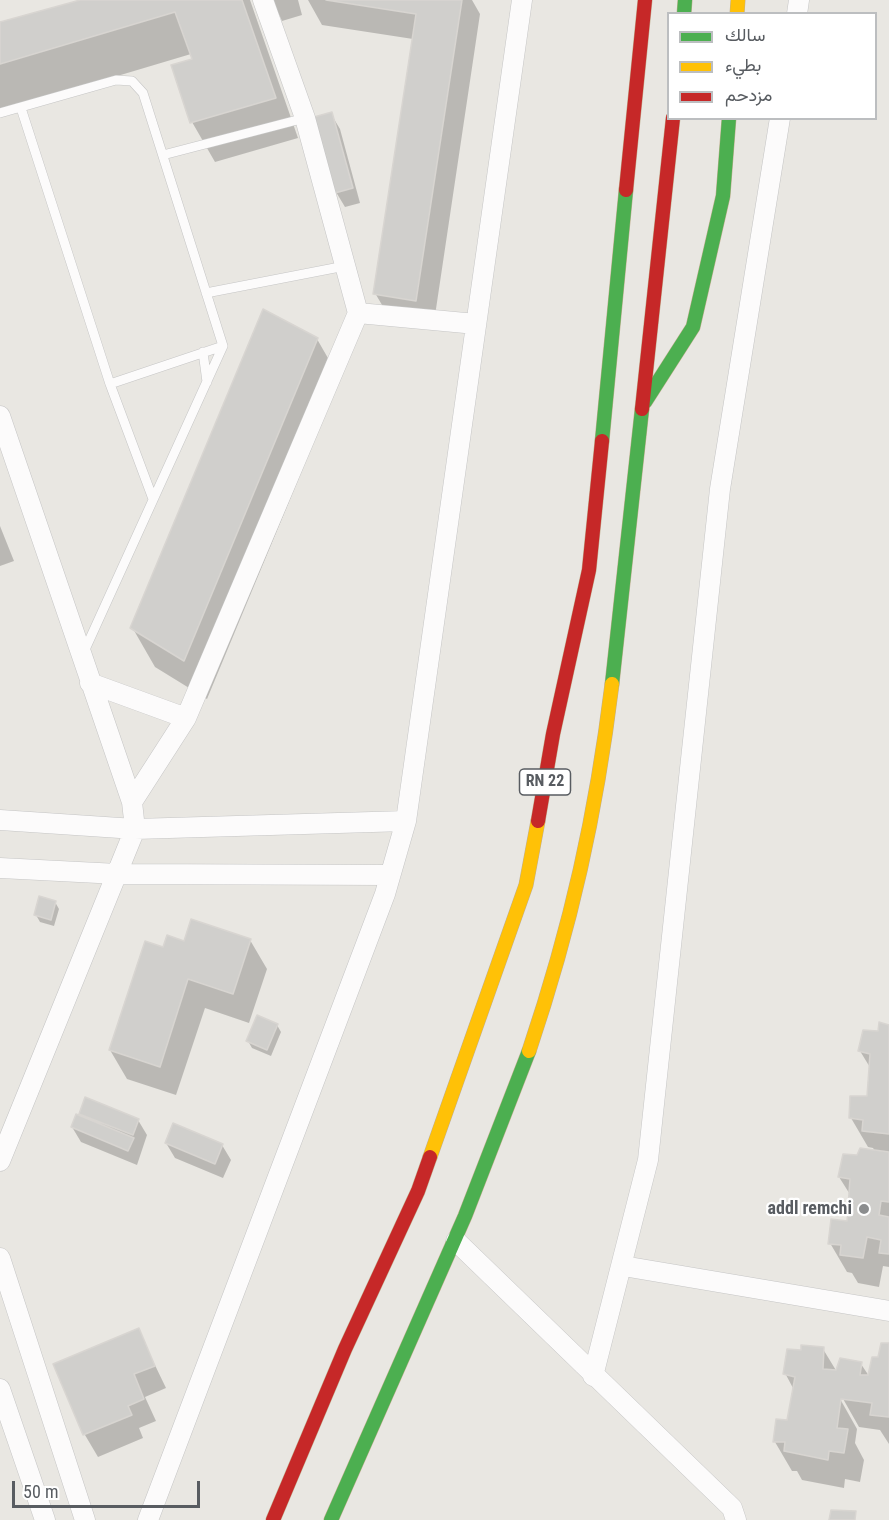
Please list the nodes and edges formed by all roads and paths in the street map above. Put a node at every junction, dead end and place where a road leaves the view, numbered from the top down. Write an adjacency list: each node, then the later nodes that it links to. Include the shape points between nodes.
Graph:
1 (263, 0): 8 (street)
2 (522, 0): 16 (street)
3 (632, 0): 5 (highway)
4 (645, 0): 5 (highway, RN 22)
5 (635, 98): 44 (highway, RN 22, via 589,570 526,885 418,1191 345,1349)
6 (21, 108): 7 (lane); 12 (lane, via 116,80 132,81 143,93); 20 (lane)
7 (0, 113)
8 (305, 118): 12 (lane); 13 (street)
9 (673, 120): 21 (highway, RN 22)
10 (729, 120): 21 (highway, via 723,196 693,327)
11 (780, 120): 37 (street, via 720,489 648,1160)
12 (163, 155): 14 (lane)
13 (345, 266): 14 (lane); 15 (street)
14 (206, 293): 17 (lane)
15 (358, 312): 16 (street); 26 (street)
16 (476, 324): 29 (street)
17 (223, 346): 18 (lane); 19 (lane)
18 (202, 352): 19 (lane); 20 (lane)
19 (207, 382): 23 (lane)
20 (110, 384): 23 (lane)
21 (641, 409): 35 (highway, RN 22, via 603,755 576,900 538,1034)
22 (0, 416): 24 (street)
23 (153, 499): 24 (lane)
24 (81, 658): 25 (street)
25 (90, 683): 26 (street); 27 (street)
26 (186, 718): 27 (street)
27 (132, 802): 30 (street)
28 (0, 820): 30 (street)
29 (406, 821): 30 (street); 33 (street)
30 (135, 829): 32 (street)
31 (0, 868): 32 (street)
32 (118, 874): 33 (street); 34 (street)
33 (390, 874): 43 (street)
34 (0, 1161)
35 (456, 1241): 39 (street); 45 (highway, RN 22)
36 (0, 1258): 42 (street)
37 (623, 1266): 38 (street); 39 (street)
38 (889, 1311)
39 (593, 1376): 46 (street, via 732,1508)
40 (0, 1389): 41 (street)
41 (45, 1520)
42 (85, 1520)
43 (148, 1520)
44 (273, 1520)
45 (331, 1520)
46 (736, 1520)

